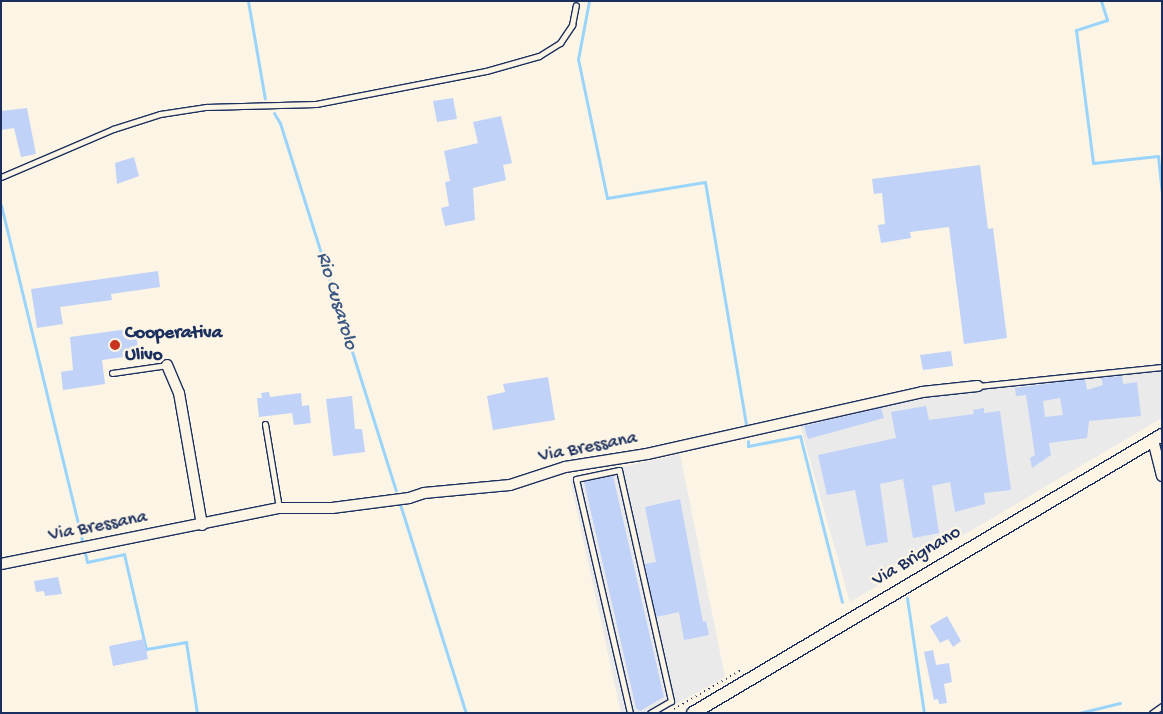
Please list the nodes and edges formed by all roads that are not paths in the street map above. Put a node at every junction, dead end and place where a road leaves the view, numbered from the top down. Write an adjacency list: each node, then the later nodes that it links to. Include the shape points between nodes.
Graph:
1 (576, 5): 2 (lane, via 572,25 560,44 539,56 477,74 316,104 206,107 160,114 113,129)
2 (1, 177)
3 (167, 366): 5 (lane); 11 (street, via 179,393)
4 (1162, 368): 6 (lane)
5 (112, 373)
6 (978, 386): 10 (street, Via Bressana, via 922,392 655,452 565,467 510,485 424,493 409,498 332,508)
7 (265, 424): 10 (lane)
8 (1157, 437): 9 (street); 16 (street, Via Brignano)
9 (1162, 476)
10 (279, 508): 11 (street, Via Bressana)
11 (202, 525): 12 (street, Via Bressana)
12 (1, 564)
13 (1162, 706): 17 (lane)
14 (630, 713): 15 (lane, via 576,479 618,470 671,701)
15 (650, 713)
16 (693, 713)
17 (1152, 713)

